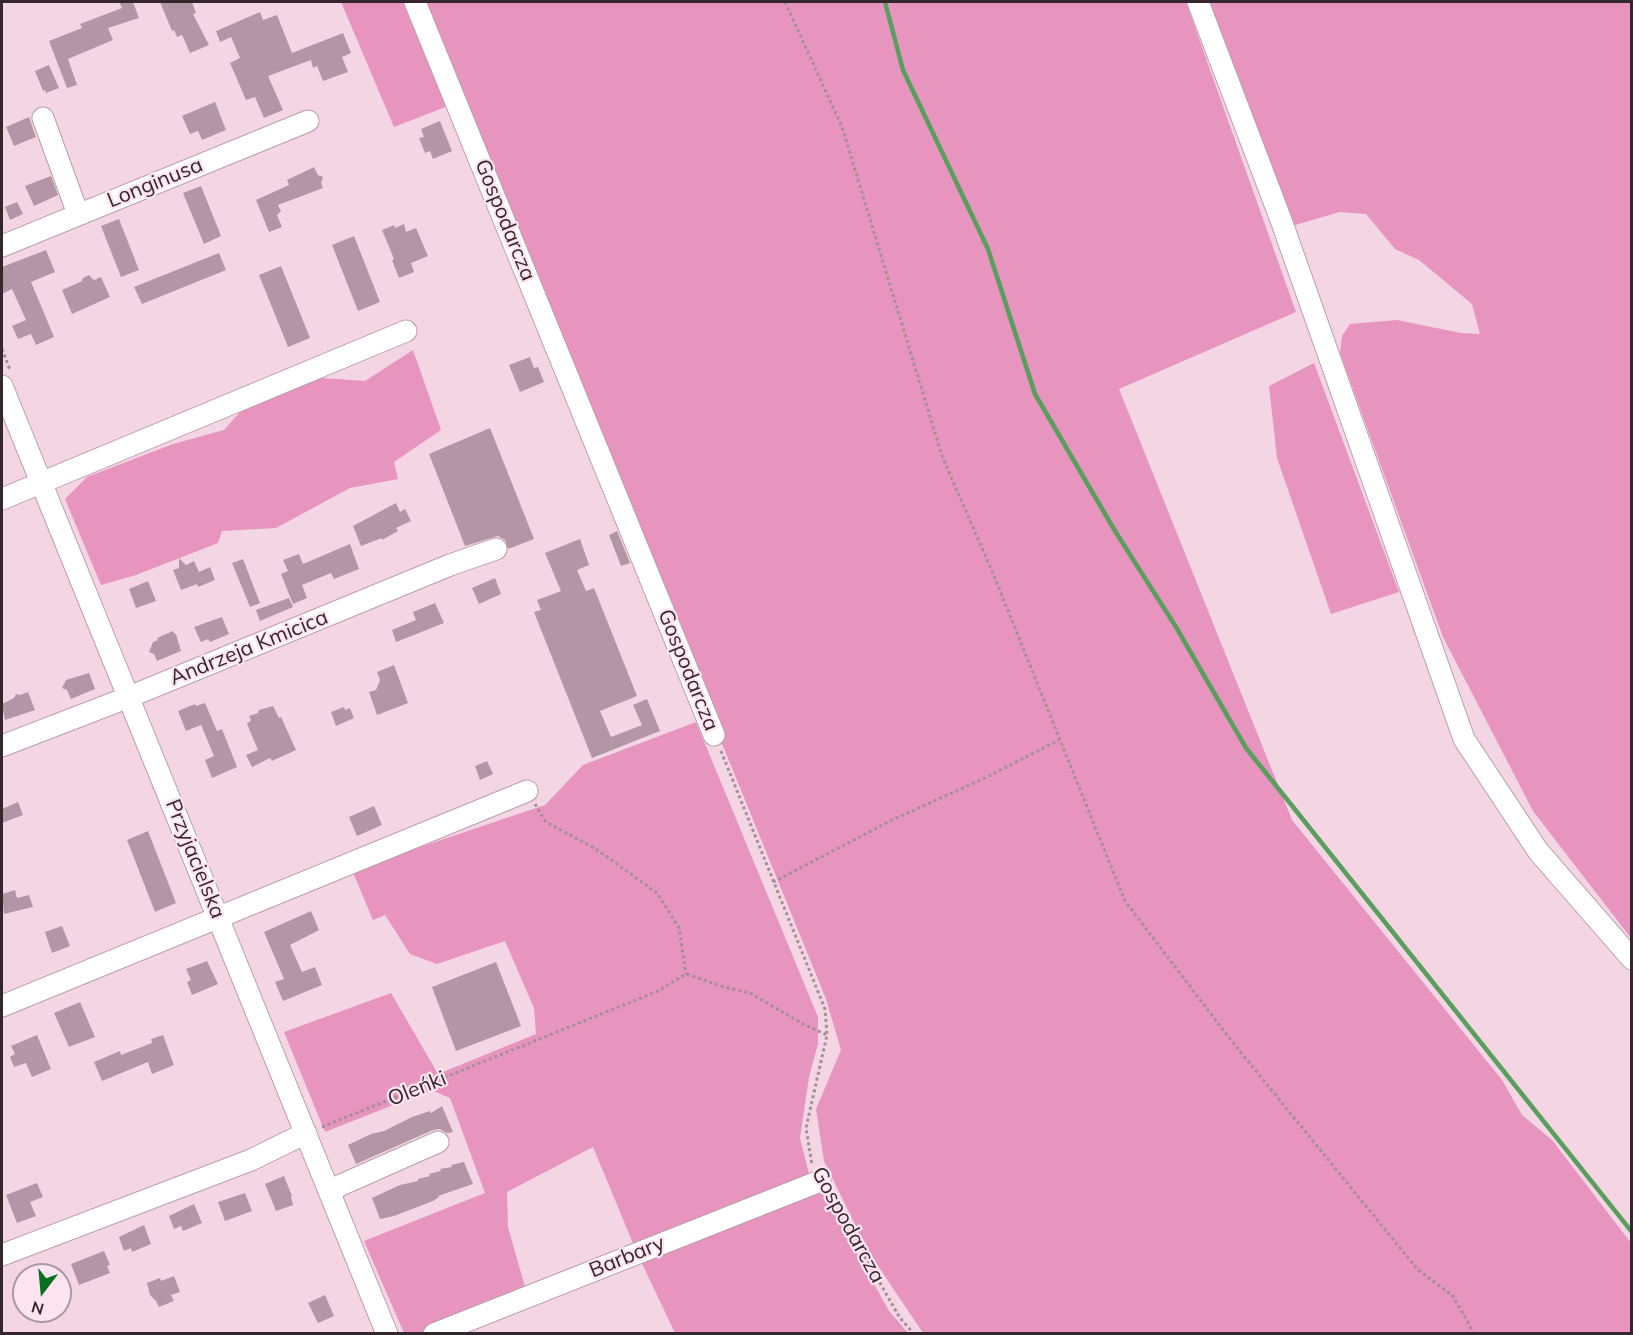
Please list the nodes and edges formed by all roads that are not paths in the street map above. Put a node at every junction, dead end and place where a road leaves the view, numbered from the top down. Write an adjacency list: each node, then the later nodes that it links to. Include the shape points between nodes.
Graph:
1 (415, 2): 13 (street, Gospodarcza)
2 (1198, 2): 17 (street, via 1281,220 1464,739 1538,851)
3 (42, 118): 5 (street)
4 (308, 121): 5 (street, Longinusa)
5 (78, 214): 6 (street, Longinusa)
6 (2, 246)
7 (406, 331): 9 (street)
8 (2, 386): 9 (street, Przyjacielska)
9 (41, 483): 10 (street); 12 (street, Przyjacielska)
10 (2, 499)
11 (496, 549): 12 (street, Andrzeja Kmicica)
12 (129, 697): 14 (street, Andrzeja Kmicica); 16 (street, Przyjacielska)
13 (714, 735)
14 (2, 746)
15 (527, 791): 16 (street)
16 (219, 918): 18 (street); 19 (street, Przyjacielska)
17 (1632, 959)
18 (2, 1006)
19 (306, 1134): 22 (street, Przyjacielska); 23 (street, via 251,1160)
20 (438, 1142): 22 (street)
21 (820, 1180): 25 (street, Barbary)
22 (330, 1192): 24 (street, Przyjacielska)
23 (3, 1249)
24 (387, 1334)
25 (434, 1334)

